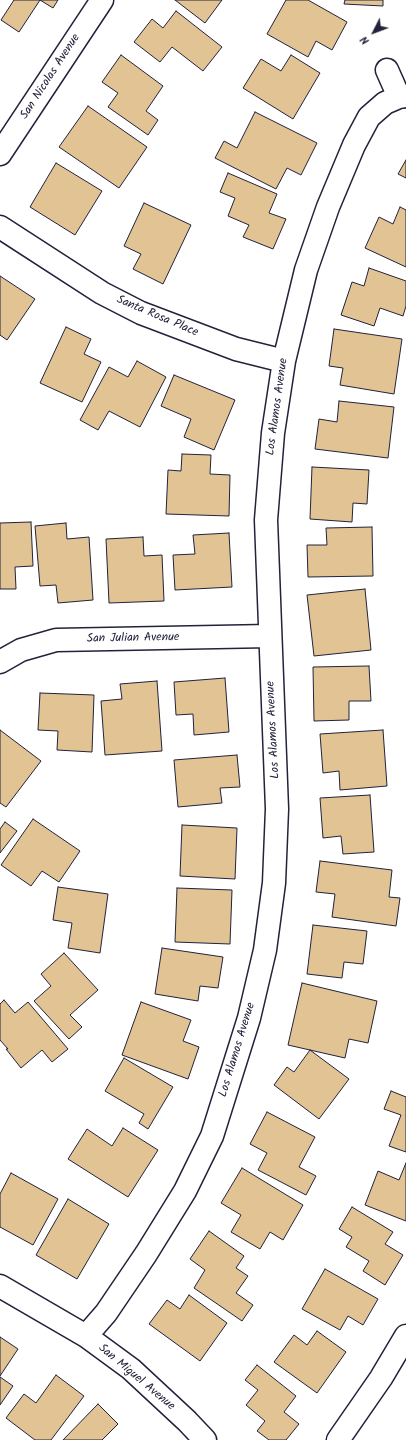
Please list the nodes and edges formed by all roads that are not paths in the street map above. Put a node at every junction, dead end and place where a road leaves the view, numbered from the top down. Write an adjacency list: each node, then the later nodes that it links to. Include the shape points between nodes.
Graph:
1 (102, 0): 4 (street, San Nicolas Avenue)
2 (387, 70): 3 (street)
3 (396, 98): 6 (street, Los Alamos Avenue, via 369,117 354,145 328,207 306,270)
4 (0, 154)
5 (0, 227): 6 (street, Santa Rosa Place, via 102,293 141,313 236,349)
6 (284, 361): 7 (street, Los Alamos Avenue, via 273,433 266,520)
7 (270, 636): 8 (street, San Julian Avenue, via 56,640 21,650); 10 (street, Los Alamos Avenue, via 278,809 274,883 264,950 249,1018 212,1136 185,1191 106,1313)
8 (0, 662)
9 (0, 1286): 10 (street, San Miguel Avenue)
10 (86, 1336): 12 (street, San Miguel Avenue, via 130,1369)
11 (406, 1336): 13 (street, via 381,1378)
12 (205, 1440)
13 (338, 1440)

